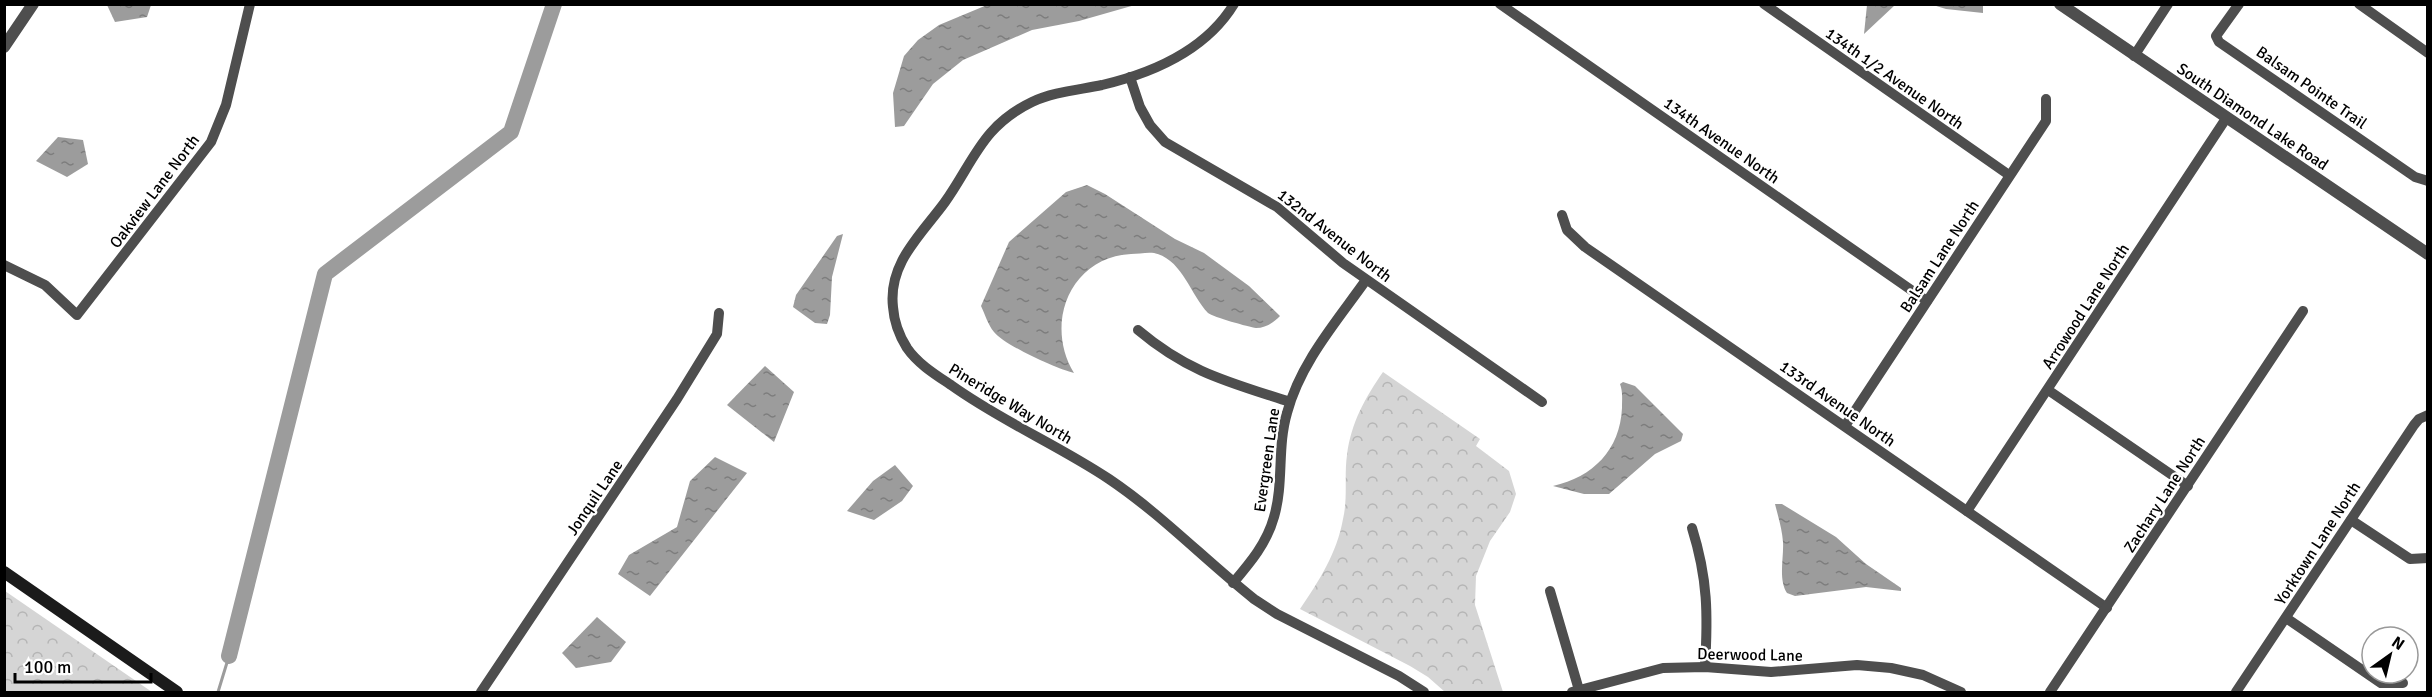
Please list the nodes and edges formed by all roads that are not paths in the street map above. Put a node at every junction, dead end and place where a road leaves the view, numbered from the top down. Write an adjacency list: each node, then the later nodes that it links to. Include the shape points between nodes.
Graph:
1 (33, 4): 10 (street)
2 (250, 4): 20 (street, Oakview Lane North, via 226,105 212,142 78,315 45,285)
3 (1234, 4): 13 (street, Pineridge Way North, via 1225,20 1197,45)
4 (1500, 4): 22 (street, 134th Avenue North)
5 (1764, 4): 16 (street, 134th 1/2 Avenue North)
6 (2060, 4): 12 (street, South Diamond Lake Road)
7 (2168, 4): 12 (street)
8 (2239, 4): 17 (street, Balsam Pointe Trail, via 2217,32 2218,42 2415,177)
9 (2359, 4): 11 (street)
10 (4, 47)
11 (2427, 53)
12 (2134, 56): 15 (street, South Diamond Lake Road)
13 (1130, 77): 21 (street, 132nd Avenue North, via 1145,116 1165,142 1277,207); 37 (street, Pineridge Way North, via 1034,101 992,130 902,260 895,279 893,307 906,347 934,373 1009,423 1109,479)
14 (2046, 99): 16 (street, Balsam Lane North, via 2046,121)
15 (2227, 117): 19 (street, South Diamond Lake Road); 26 (street, Arrowood Lane North)
16 (2009, 176): 22 (street, Balsam Lane North)
17 (2427, 181)
18 (1562, 215): 30 (street, 133rd Avenue North, via 1567,230 1585,247)
19 (2427, 254)
20 (4, 265)
21 (1366, 280): 27 (street, Evergreen Lane, via 1308,364); 28 (street, 132nd Avenue North)
22 (1927, 301): 30 (street, Balsam Lane North)
23 (2303, 311): 31 (street, Zachary Lane North)
24 (719, 313): 45 (street, Jonquil Lane, via 717,334 689,380)
25 (1138, 330): 27 (street, via 1181,362 1207,375)
26 (2048, 390): 31 (street); 32 (street, Arrowood Lane North)
27 (1290, 402): 37 (street, Evergreen Lane, via 1282,435 1274,518 1255,556)
28 (1542, 402)
29 (2427, 415): 33 (street, Yorktown Lane North, via 2414,425)
30 (1845, 426): 32 (street, 133rd Avenue North)
31 (2188, 486): 39 (street, Zachary Lane North)
32 (1967, 511): 39 (street, 133rd Avenue North)
33 (2351, 519): 35 (street, via 2410,559); 40 (street, Yorktown Lane North)
34 (1692, 528): 41 (street, via 1706,585)
35 (2427, 558)
36 (4, 572): 44 (main road)
37 (1233, 583): 46 (street, Pineridge Way North, via 1277,614)
38 (1550, 591): 43 (street)
39 (2107, 608): 48 (street, Zachary Lane North)
40 (2286, 618): 42 (street); 49 (street, Yorktown Lane North)
41 (1705, 667): 43 (street, Deerwood Lane, via 1663,668); 47 (street, Deerwood Lane, via 1771,672 1857,665 1891,668 1923,675)
42 (2360, 669)
43 (1575, 691)
44 (177, 693)
45 (481, 693)
46 (1425, 693)
47 (1961, 693)
48 (2050, 693)
49 (2236, 693)

